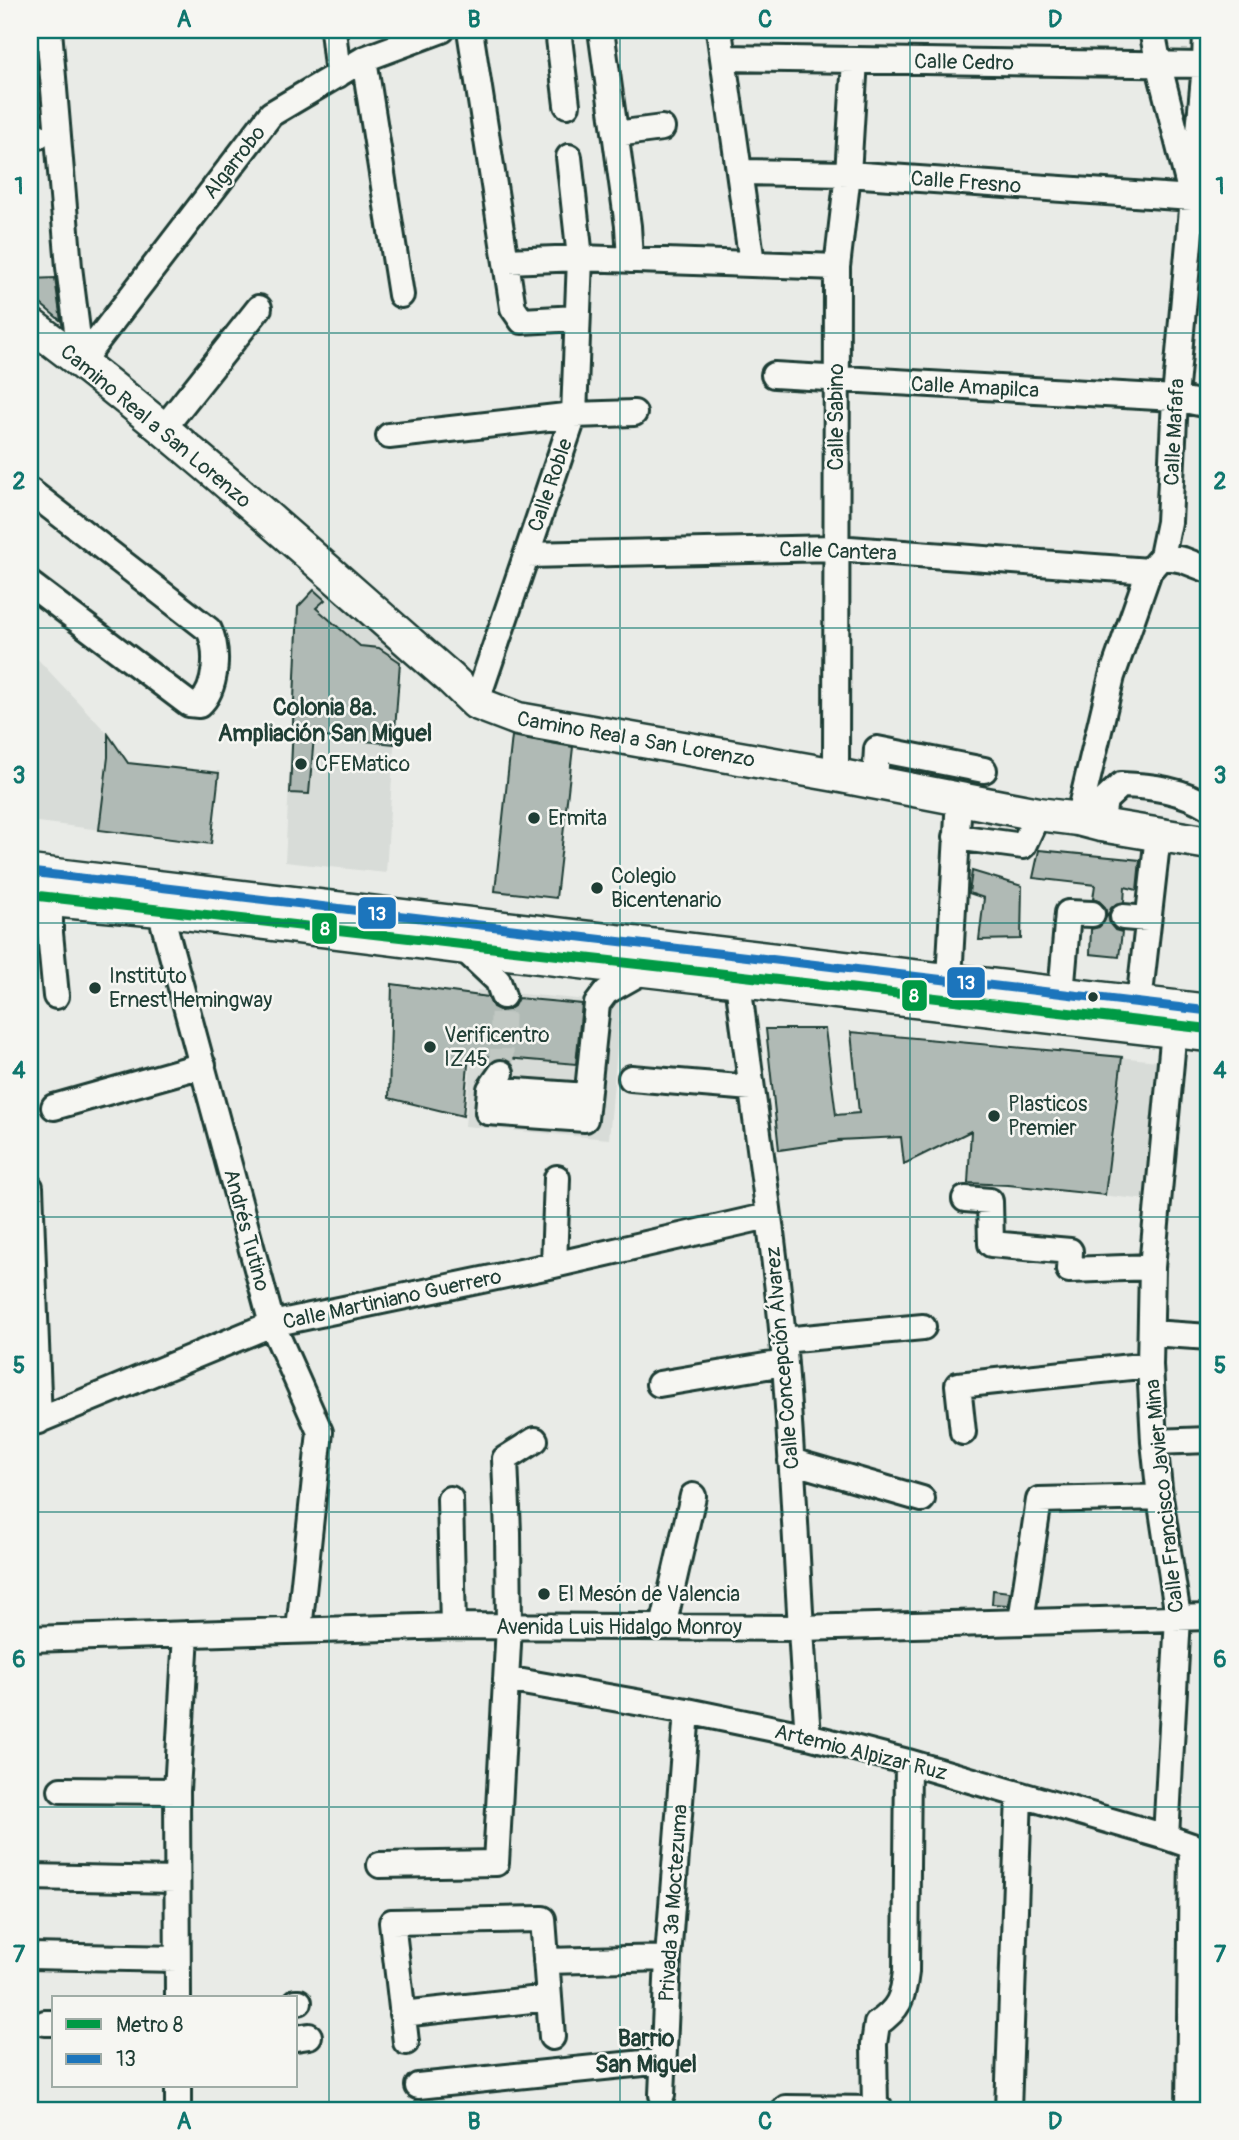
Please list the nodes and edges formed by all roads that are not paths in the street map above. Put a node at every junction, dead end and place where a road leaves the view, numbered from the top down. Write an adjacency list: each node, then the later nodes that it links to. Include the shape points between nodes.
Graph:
1 (49, 30): 31 (street)
2 (333, 30): 14 (street)
3 (442, 30): 11 (street, Algarrobo)
4 (470, 30): 24 (street)
5 (558, 30): 15 (street)
6 (601, 30): 17 (street)
7 (719, 30): 9 (street)
8 (1152, 30): 13 (street)
9 (723, 58): 12 (street, Calle Cedro); 19 (street)
10 (1207, 58): 13 (street, Calle Cedro); 21 (street, Calle Mafafa)
11 (364, 59): 14 (street, Algarrobo); 27 (street)
12 (855, 60): 13 (street, Calle Cedro); 20 (street, Calle Sabino)
13 (1159, 66): 21 (street)
14 (338, 75): 31 (street, Algarrobo, via 271,114)
15 (567, 105)
16 (662, 128): 17 (street)
17 (615, 134): 23 (street)
18 (569, 156): 22 (street, Calle Roble)
19 (740, 172): 20 (street, Calle Fresno); 25 (street)
20 (848, 174): 21 (street, Calle Fresno); 26 (street, Calle Sabino)
21 (1192, 198): 34 (street, Calle Mafafa)
22 (580, 258): 23 (street); 24 (street); 29 (street, Calle Roble)
23 (630, 260): 25 (street)
24 (507, 261): 29 (street, via 513,308 522,321)
25 (752, 262): 26 (street)
26 (837, 267): 33 (street, Calle Sabino)
27 (401, 295)
28 (258, 308): 38 (street)
29 (577, 318): 37 (street, Calle Roble)
30 (30, 324): 31 (main road, Camino Real a San Lorenzo)
31 (81, 362): 38 (main road, Camino Real a San Lorenzo)
32 (774, 374): 33 (street, Calle Amapilca)
33 (836, 379): 34 (street, Calle Amapilca); 41 (street, Calle Sabino)
34 (1175, 398): 35 (street, Calle Amapilca); 43 (street, Calle Mafafa, via 1169,522)
35 (1209, 405)
36 (634, 413): 37 (street)
37 (574, 415): 39 (street); 42 (street, Calle Roble)
38 (163, 429): 46 (main road, Camino Real a San Lorenzo)
39 (389, 436)
40 (30, 491): 45 (street, via 209,630 216,662 207,698 200,705 189,704)
41 (836, 548): 42 (street, Calle Cantera); 43 (street, Calle Cantera); 48 (street, Calle Sabino)
42 (527, 555): 46 (street, Calle Roble)
43 (1155, 564): 44 (street, Calle Cantera, via 1183,560); 53 (street, Calle Mafafa, via 1112,676)
44 (1209, 570)
45 (30, 584)
46 (475, 703): 48 (main road, Camino Real a San Lorenzo, via 518,719)
47 (984, 770): 49 (street, via 877,749)
48 (836, 775): 49 (main road, Camino Real a San Lorenzo)
49 (875, 782): 50 (main road, Camino Real a San Lorenzo)
50 (959, 798): 52 (main road, Camino Real a San Lorenzo); 55 (street)
51 (1209, 807): 53 (street, via 1179,793 1121,785)
52 (1038, 814): 53 (main road, Camino Real a San Lorenzo); 55 (street, via 1023,846)
53 (1090, 822): 54 (main road, Camino Real a San Lorenzo)
54 (1158, 835): 56 (main road, Camino Real a San Lorenzo); 62 (street)
55 (956, 837): 65 (street)
56 (1209, 843)
57 (30, 872): 65 (main road)
58 (40, 899): 59 (main road); 68 (street, via 50,933)
59 (160, 910): 63 (main road); 74 (street, Andrés Tutino)
60 (1091, 914): 67 (street, via 1068,913)
61 (1123, 917): 62 (street)
62 (1148, 919): 70 (street)
63 (463, 948): 64 (main road); 69 (street, via 498,981)
64 (645, 970): 66 (main road); 76 (street, via 606,992 597,1004 584,1119 488,1112)
65 (949, 979): 67 (main road)
66 (738, 981): 72 (main road); 77 (street, Calle Concepción Álvarez)
67 (1061, 994): 70 (main road)
68 (56, 996)
69 (503, 996)
70 (1139, 1003): 71 (main road)
71 (1209, 1011)
72 (1174, 1030): 73 (main road); 84 (street, Calle Francisco Javier Mina)
73 (1209, 1035)
74 (203, 1065): 78 (street); 85 (street, Andrés Tutino)
75 (631, 1078): 77 (street)
76 (495, 1081)
77 (751, 1088): 82 (street, Calle Concepción Álvarez)
78 (54, 1107)
79 (557, 1178): 83 (street)
80 (30, 1187): 92 (street)
81 (965, 1199): 84 (street, via 990,1201 991,1244 1070,1251 1069,1270)
82 (768, 1216): 83 (street, Calle Martiniano Guerrero); 89 (street, Calle Concepción Álvarez)
83 (554, 1265): 85 (street, Calle Martiniano Guerrero)
84 (1152, 1267): 87 (street, Calle Francisco Javier Mina)
85 (272, 1324): 92 (street, Calle Martiniano Guerrero); 109 (street, Andrés Tutino, via 320,1432)
86 (923, 1327): 89 (street)
87 (1151, 1333): 88 (street); 90 (street, Calle Francisco Javier Mina)
88 (1209, 1337)
89 (784, 1352): 91 (street); 97 (street, Calle Concepción Álvarez)
90 (1150, 1365): 93 (street, via 958,1385); 96 (street, Calle Francisco Javier Mina)
91 (659, 1384)
92 (34, 1422)
93 (963, 1432)
94 (535, 1440): 106 (street, via 505,1459)
95 (1209, 1440): 96 (street)
96 (1154, 1441): 99 (street, Calle Francisco Javier Mina)
97 (791, 1461): 101 (street); 108 (street, Calle Concepción Álvarez)
98 (692, 1496): 107 (street)
99 (1160, 1497): 102 (street, Calle Francisco Javier Mina); 104 (street, via 1039,1500)
100 (450, 1499): 105 (street)
101 (922, 1499)
102 (1178, 1617): 103 (street, Avenida Luis Hidalgo Monroy); 104 (street, Avenida Luis Hidalgo Monroy); 119 (street, Calle Francisco Javier Mina)
103 (1209, 1617)
104 (1021, 1622): 108 (street, Avenida Luis Hidalgo Monroy)
105 (453, 1626): 106 (street, Avenida Luis Hidalgo Monroy); 109 (street, Avenida Luis Hidalgo Monroy)
106 (509, 1626): 107 (street, Avenida Luis Hidalgo Monroy); 112 (street)
107 (663, 1627): 108 (street, Avenida Luis Hidalgo Monroy)
108 (800, 1628): 114 (street, Calle Concepción Álvarez)
109 (299, 1630): 110 (street, Avenida Luis Hidalgo Monroy)
110 (186, 1634): 111 (street, Avenida Luis Hidalgo Monroy); 117 (street)
111 (30, 1639)
112 (506, 1679): 113 (street, Artemio Alpizar Ruz); 121 (street, via 496,1863)
113 (687, 1711): 114 (street, Artemio Alpizar Ruz); 125 (street, Privada 3ª Moctezuma)
114 (808, 1736): 115 (street, Artemio Alpizar Ruz)
115 (908, 1762): 118 (street, Artemio Alpizar Ruz); 138 (street, via 906,1972 903,1995 892,2014 877,2024)
116 (61, 1790): 117 (street)
117 (177, 1791): 123 (street)
118 (1019, 1795): 119 (street, Artemio Alpizar Ruz); 140 (street)
119 (1166, 1837): 120 (street, Artemio Alpizar Ruz)
120 (1200, 1849): 141 (street)
121 (380, 1865)
122 (30, 1877): 123 (street)
123 (176, 1880): 126 (street)
124 (30, 1956): 126 (street)
125 (668, 1958): 127 (street); 133 (street, Privada 3ª Moctezuma)
126 (177, 1959): 128 (street)
127 (546, 1961): 129 (street); 130 (street, via 543,1919 392,1922)
128 (178, 1996)
129 (548, 1998): 130 (street); 131 (street)
130 (402, 2014): 132 (street)
131 (552, 2037)
132 (406, 2042)
133 (663, 2060): 134 (street); 136 (street, Privada 3ª Moctezuma)
134 (418, 2086)
135 (178, 2088): 139 (street)
136 (662, 2095)
137 (786, 2108): 138 (street)
138 (878, 2109)
139 (178, 2110)
140 (1008, 2110)
141 (1189, 2110)

